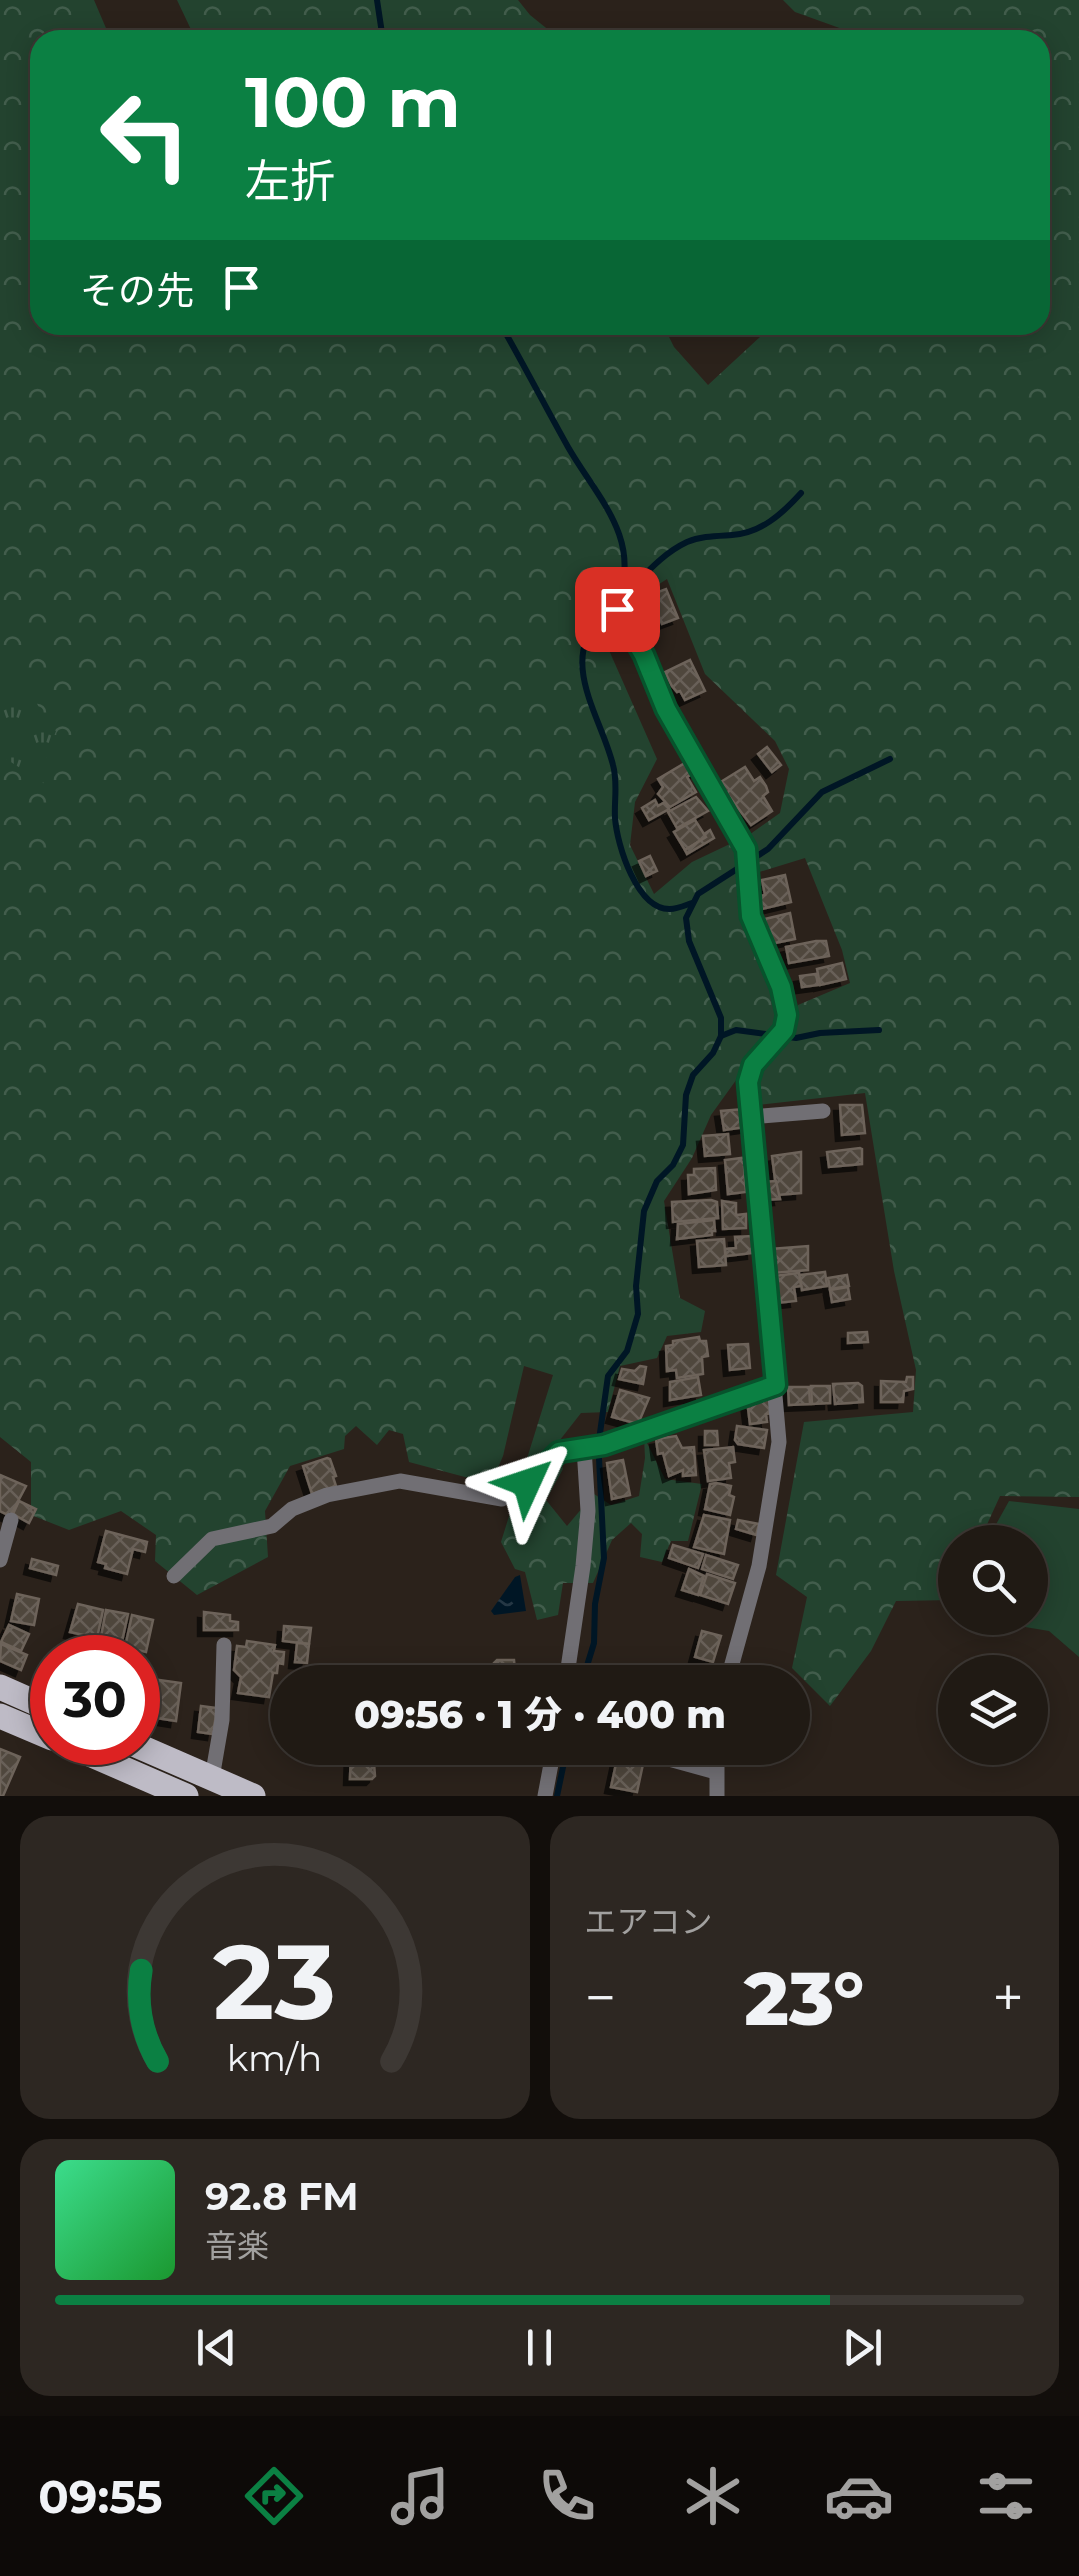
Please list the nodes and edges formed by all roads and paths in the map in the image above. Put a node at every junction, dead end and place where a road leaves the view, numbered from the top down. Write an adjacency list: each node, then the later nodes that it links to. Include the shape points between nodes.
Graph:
1 (617, 609): 3 (street, via 746,849 751,916 787,1015 784,1030 753,1065)
2 (822, 1111): 3 (street)
3 (750, 1117): 4 (street)
4 (776, 1385): 5 (street); 11 (street, via 775,1478)
5 (584, 1448): 8 (street, via 559,1452 502,1499 400,1481 327,1496 292,1509 272,1526 212,1539); 10 (street, via 588,1512)
6 (11, 1520): 7 (street)
7 (0, 1560)
8 (174, 1576)
9 (224, 1645): 22 (street)
10 (568, 1665)
11 (732, 1665)
12 (0, 1687): 13 (main road)
13 (30, 1700)
14 (0, 1716): 15 (main road)
15 (30, 1729)
16 (160, 1755): 22 (main road)
17 (115, 1765): 23 (main road)
18 (551, 1765): 25 (street)
19 (691, 1765): 21 (street)
20 (716, 1765): 21 (street)
21 (716, 1772): 26 (street)
22 (212, 1778): 24 (main road)
23 (186, 1796)
24 (253, 1796)
25 (545, 1796)
26 (717, 1796)

